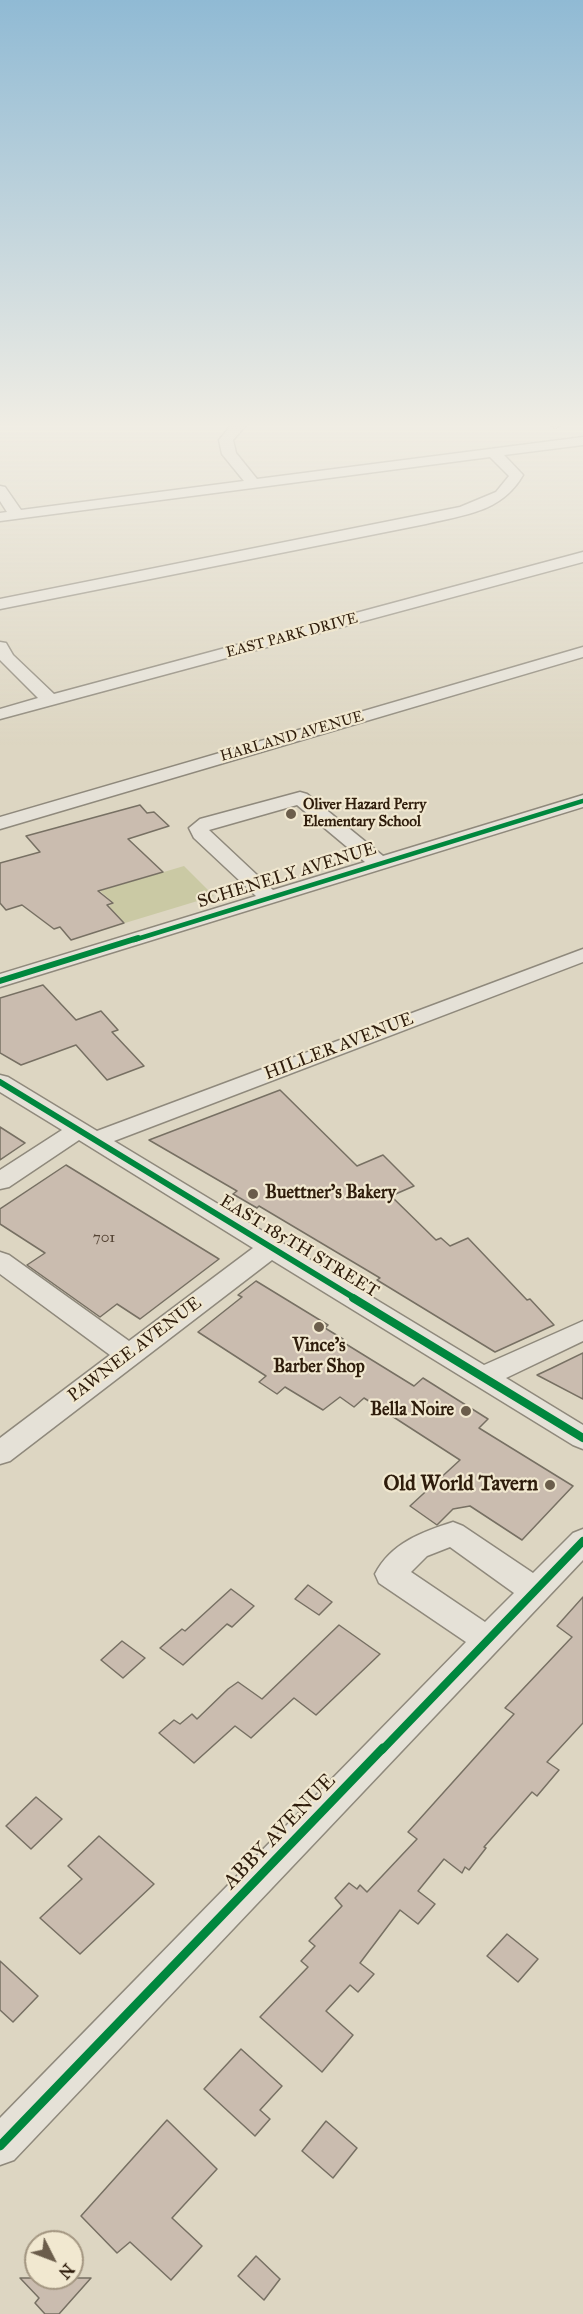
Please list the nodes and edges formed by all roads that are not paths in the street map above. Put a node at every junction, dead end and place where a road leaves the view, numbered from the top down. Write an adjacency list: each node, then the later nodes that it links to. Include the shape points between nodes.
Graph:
1 (369, 531): 3 (street)
2 (583, 557): 6 (street, EAST PARK DRIVE)
3 (0, 604)
4 (0, 647): 6 (street)
5 (583, 652): 9 (street, HARLAND AVENUE)
6 (51, 700): 7 (street, EAST PARK DRIVE)
7 (0, 714)
8 (583, 801): 10 (street, SCHENELY AVENUE)
9 (0, 823)
10 (380, 864): 11 (street, SCHENELY AVENUE); 11 (street, via 300,798 199,828)
11 (269, 897): 13 (street, SCHENELY AVENUE)
12 (583, 955): 15 (street, HILLER AVENUE)
13 (0, 981)
14 (0, 1082): 15 (street, EAST 185TH STREET)
15 (86, 1135): 16 (street, HILLER AVENUE); 17 (street, EAST 185TH STREET)
16 (0, 1180)
17 (271, 1247): 20 (street, PAWNEE AVENUE); 21 (street, EAST 185TH STREET)
18 (0, 1261): 20 (street)
19 (583, 1330): 21 (street)
20 (129, 1355): 23 (street, PAWNEE AVENUE)
21 (483, 1377): 22 (street, EAST 185TH STREET)
22 (583, 1438)
23 (2, 1449)
24 (583, 1541): 25 (street, ABBY AVENUE)
25 (535, 1591): 26 (street, ABBY AVENUE); 26 (street, via 453,1534 416,1548 390,1574)
26 (487, 1640): 27 (street, ABBY AVENUE)
27 (0, 2146)

